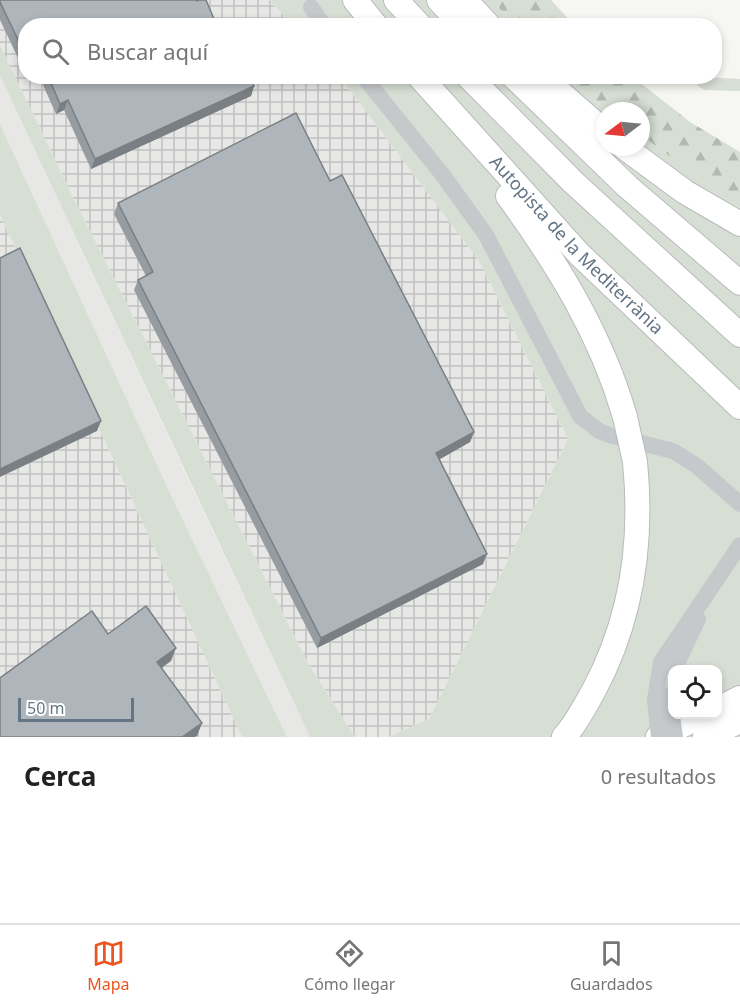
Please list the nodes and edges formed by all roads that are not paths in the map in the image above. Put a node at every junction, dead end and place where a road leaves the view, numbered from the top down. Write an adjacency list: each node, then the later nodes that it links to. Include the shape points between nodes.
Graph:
1 (355, 0): 7 (highway)
2 (396, 0): 8 (highway)
3 (439, 0): 9 (highway)
4 (465, 0): 10 (highway)
5 (311, 7): 6 (street)
6 (319, 18)
7 (370, 18)
8 (413, 18)
9 (456, 18)
10 (482, 18)
11 (369, 84): 23 (street, via 486,235 580,416 609,435 673,451 697,466)
12 (426, 84): 16 (highway, Autopista de la Mediterrània)
13 (476, 84): 21 (highway, via 573,182)
14 (521, 84): 20 (highway, via 628,187)
15 (550, 84): 17 (highway)
16 (442, 104): 22 (highway, Autopista de la Mediterrània, via 579,254); 33 (highway, bridge, via 565,277 593,330 616,387 634,462 638,531 618,641 587,704)
17 (596, 124)
18 (636, 156): 19 (highway, via 685,192)
19 (740, 224)
20 (740, 283)
21 (740, 335)
22 (740, 406)
23 (740, 504)
24 (740, 545): 25 (street)
25 (710, 590): 26 (street); 28 (street, via 662,662)
26 (676, 665)
27 (668, 683): 28 (street)
28 (662, 697): 34 (street, bridge); 35 (street, bridge)
29 (740, 698): 30 (highway)
30 (722, 707)
31 (696, 719): 34 (highway)
32 (740, 721): 36 (highway)
33 (564, 737)
34 (658, 737)
35 (675, 737)
36 (705, 737)

